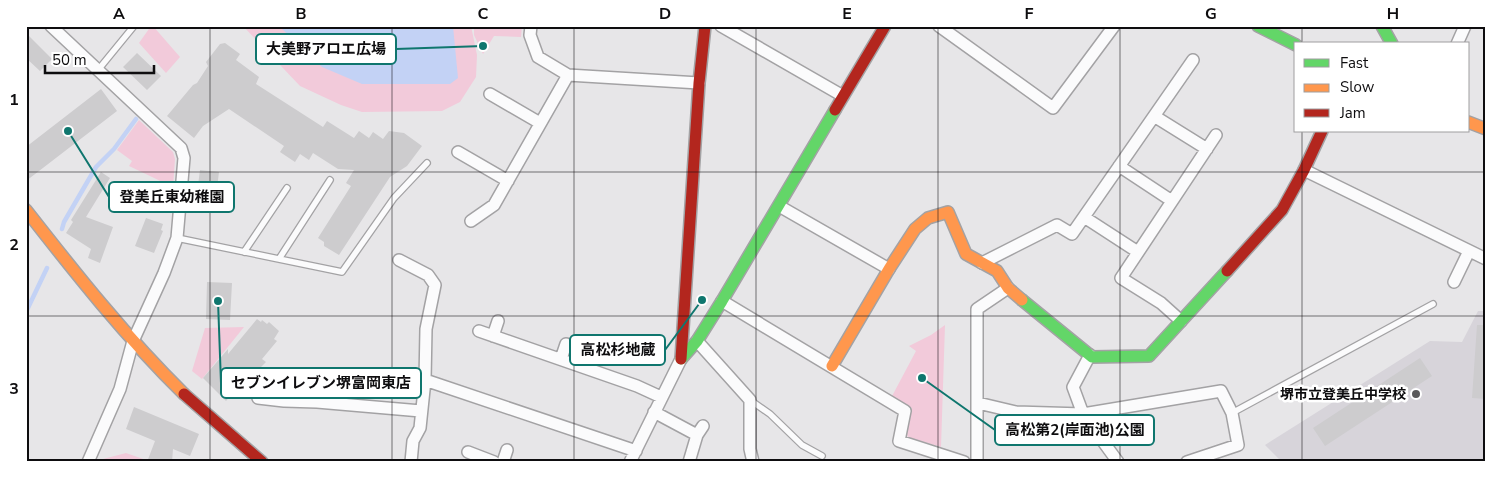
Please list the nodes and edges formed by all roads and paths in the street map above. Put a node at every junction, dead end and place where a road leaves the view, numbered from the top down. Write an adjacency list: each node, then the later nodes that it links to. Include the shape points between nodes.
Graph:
1 (51, 26): 16 (street)
2 (134, 26): 16 (lane)
3 (531, 26): 17 (street, via 530,35 538,57)
4 (705, 26): 18 (street)
5 (722, 26): 20 (street)
6 (885, 26): 20 (street)
7 (939, 26): 8 (street, via 1053,108)
8 (1114, 26)
9 (1258, 26): 14 (street)
10 (1382, 26): 12 (street)
11 (1465, 26): 13 (street)
12 (1391, 42)
13 (1458, 42)
14 (1294, 44)
15 (1193, 60): 21 (street)
16 (98, 70): 40 (street, via 181,148 184,158)
17 (568, 75): 18 (street); 22 (street)
18 (699, 83): 61 (street)
19 (490, 94): 22 (street)
20 (842, 96): 36 (street)
21 (1154, 116): 27 (street); 30 (street)
22 (540, 123): 33 (street)
23 (1470, 123): 24 (street)
24 (1486, 129)
25 (1322, 132): 31 (street)
26 (1216, 135): 27 (street)
27 (1207, 149): 35 (street)
28 (458, 152): 33 (street)
29 (427, 164): 44 (lane, via 394,198 342,272)
30 (1119, 166): 35 (street); 38 (street)
31 (1304, 170): 41 (street); 54 (street, via 1282,210)
32 (330, 180): 44 (lane)
33 (508, 181): 39 (street, via 494,205)
34 (287, 188): 42 (lane)
35 (1172, 201): 43 (street)
36 (779, 206): 48 (street); 51 (street)
37 (26, 210): 57 (street)
38 (1084, 217): 43 (street); 47 (street, via 1072,234 1057,225)
39 (471, 221)
40 (177, 238): 42 (lane); 57 (street)
41 (1469, 251): 45 (street); 49 (street)
42 (244, 252): 44 (lane)
43 (1138, 252): 54 (street, via 1121,278 1161,303)
44 (278, 259)
45 (1486, 259)
46 (399, 260): 64 (street, via 428,275 436,285 426,329)
47 (982, 264): 48 (street, via 966,254 948,212 928,218 915,229); 50 (street, via 996,272)
48 (889, 269): 63 (street)
49 (1454, 282)
50 (1008, 288): 60 (street); 68 (street, via 977,309)
51 (722, 301): 58 (street); 63 (street)
52 (1432, 304): 71 (lane)
53 (498, 321): 56 (street)
54 (1181, 321): 60 (street, via 1149,356)
55 (479, 331): 56 (street)
56 (492, 336): 62 (street)
57 (133, 341): 77 (street, via 120,389); 78 (street, via 190,399)
58 (697, 341): 61 (street); 67 (street)
59 (566, 344): 62 (street)
60 (1090, 355): 72 (street, via 1073,387)
61 (681, 359): 65 (street)
62 (561, 360): 65 (street)
63 (832, 366): 85 (street, via 905,411 899,441)
64 (425, 380): 69 (street); 74 (street)
65 (661, 397): 70 (street)
66 (258, 398): 69 (street)
67 (750, 400): 76 (lane, via 770,414 802,445); 84 (street)
68 (978, 402): 72 (street, via 1016,412); 86 (street)
69 (421, 411): 79 (street)
70 (654, 412): 74 (street); 83 (street, via 700,430)
71 (1232, 412): 72 (street, via 1220,391); 88 (street, via 1238,445)
72 (1083, 414): 87 (street)
73 (507, 450): 81 (street)
74 (636, 451): 82 (street)
75 (468, 452): 80 (street)
76 (822, 456)
77 (88, 462)
78 (262, 462)
79 (411, 462)
80 (494, 462)
81 (503, 462)
82 (630, 462)
83 (689, 462)
84 (753, 462)
85 (964, 462)
86 (977, 462)
87 (1118, 462)
88 (1187, 462)

